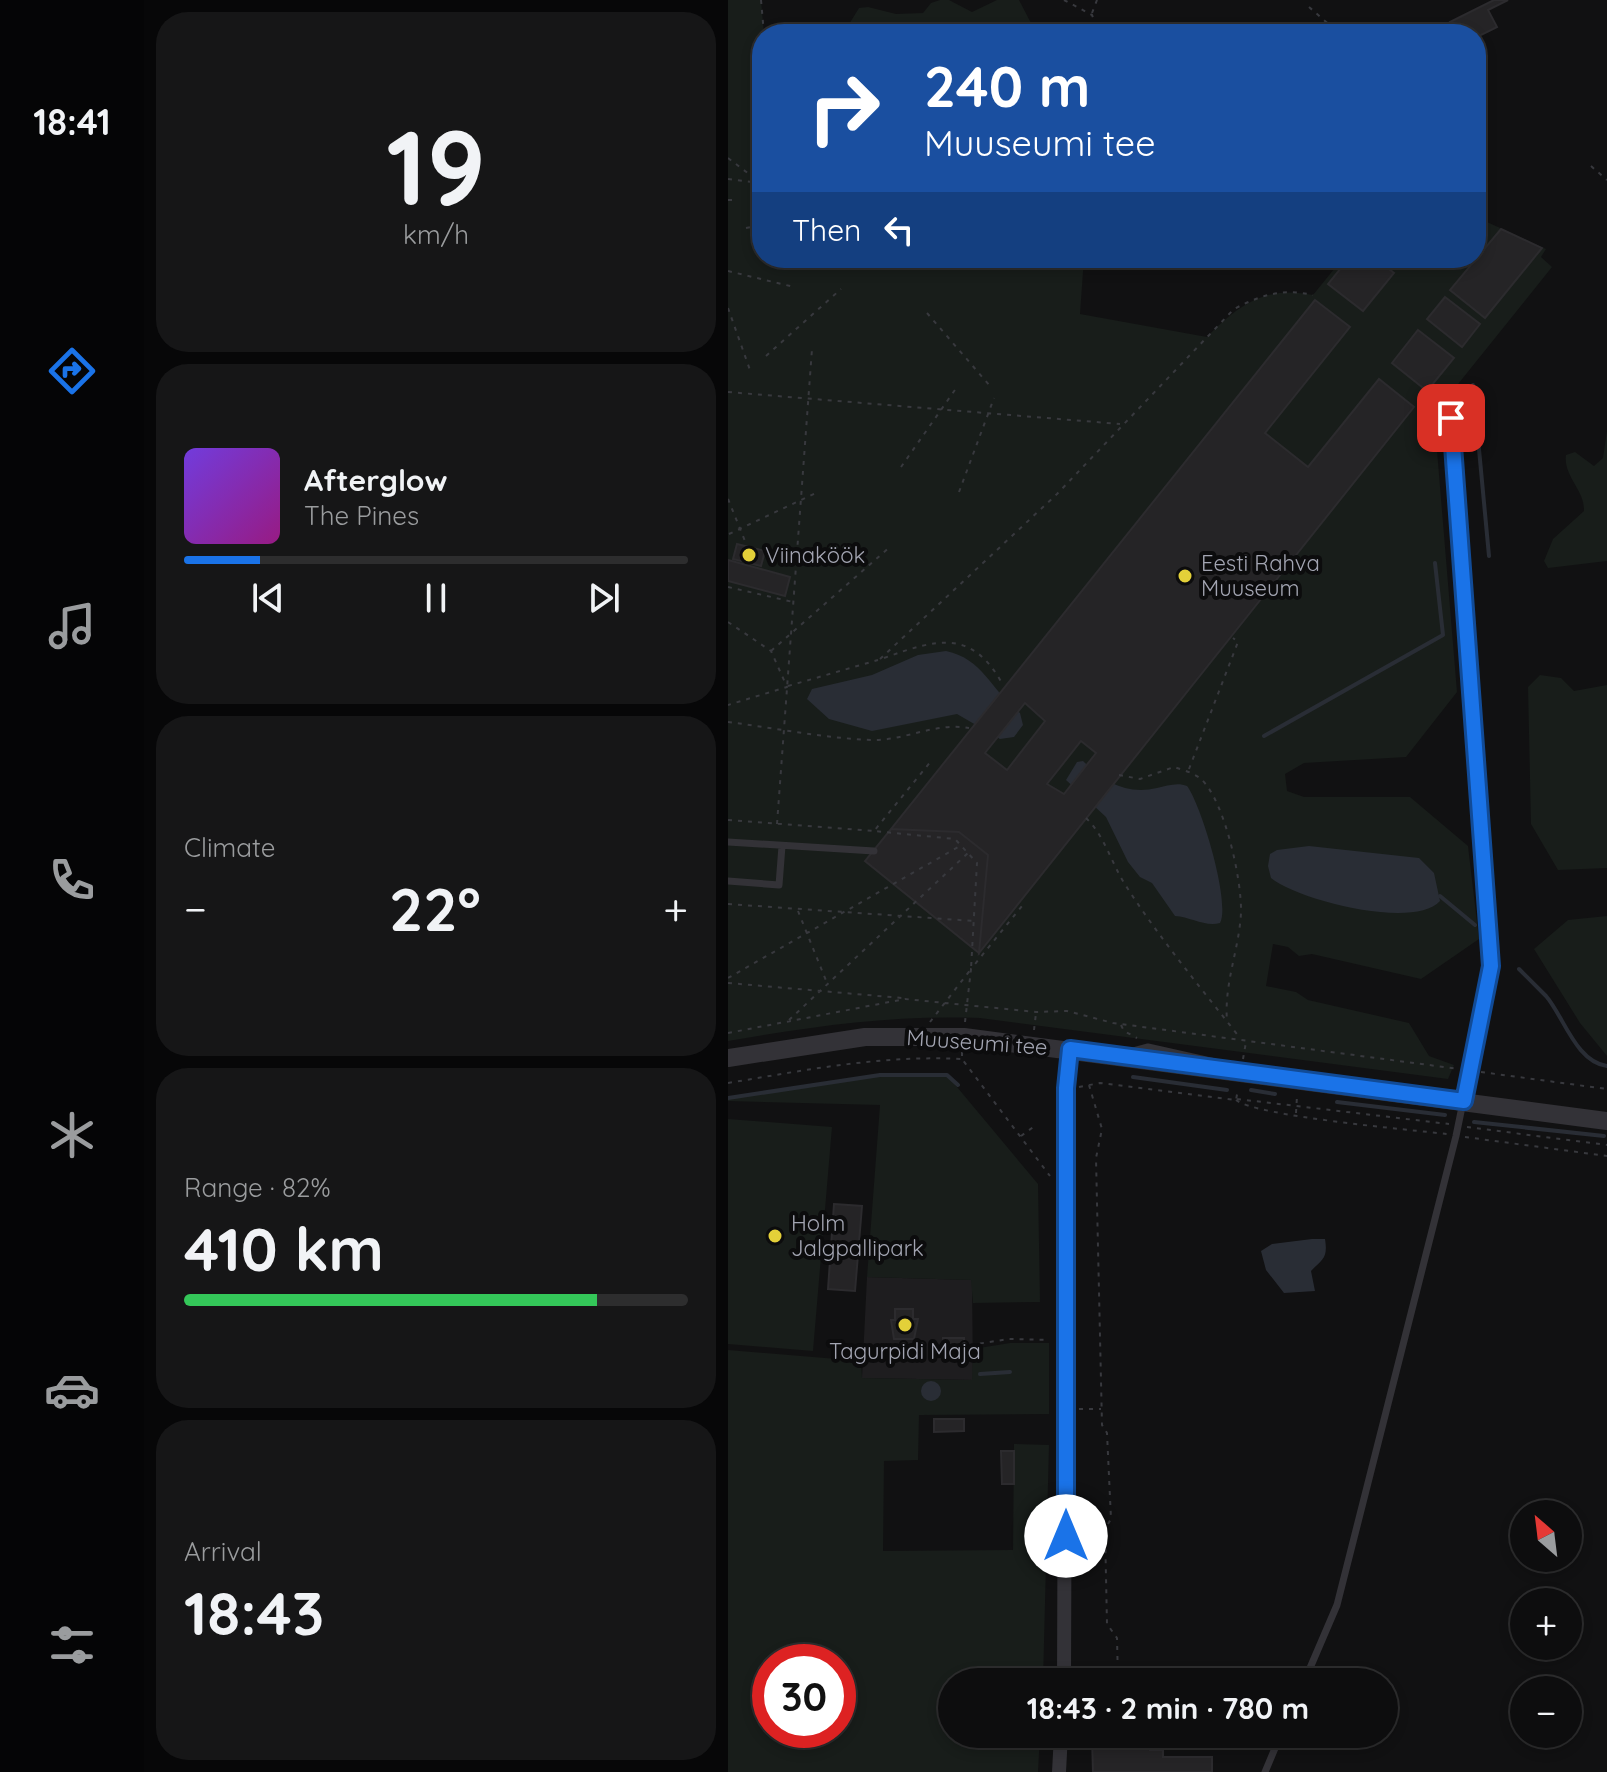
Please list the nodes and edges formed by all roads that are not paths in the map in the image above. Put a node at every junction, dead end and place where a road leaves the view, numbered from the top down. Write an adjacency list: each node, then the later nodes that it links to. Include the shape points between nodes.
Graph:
1 (1426, 399): 8 (lane, via 1451,418 1489,912 1491,966)
2 (728, 842): 3 (lane)
3 (782, 846): 4 (lane); 5 (lane, via 779,885)
4 (874, 851)
5 (728, 881)
6 (1070, 1049): 7 (street, Muuseumi tee, via 920,1035 838,1040); 8 (street, Muuseumi tee); 10 (street)
7 (728, 1058)
8 (1464, 1101): 9 (street, Muuseumi tee); 11 (lane, via 1337,1605)
9 (1607, 1121)
10 (1064, 1668)
11 (1310, 1668)
12 (1060, 1748): 14 (street)
13 (1275, 1748): 15 (lane)
14 (1059, 1772)
15 (1265, 1772)

